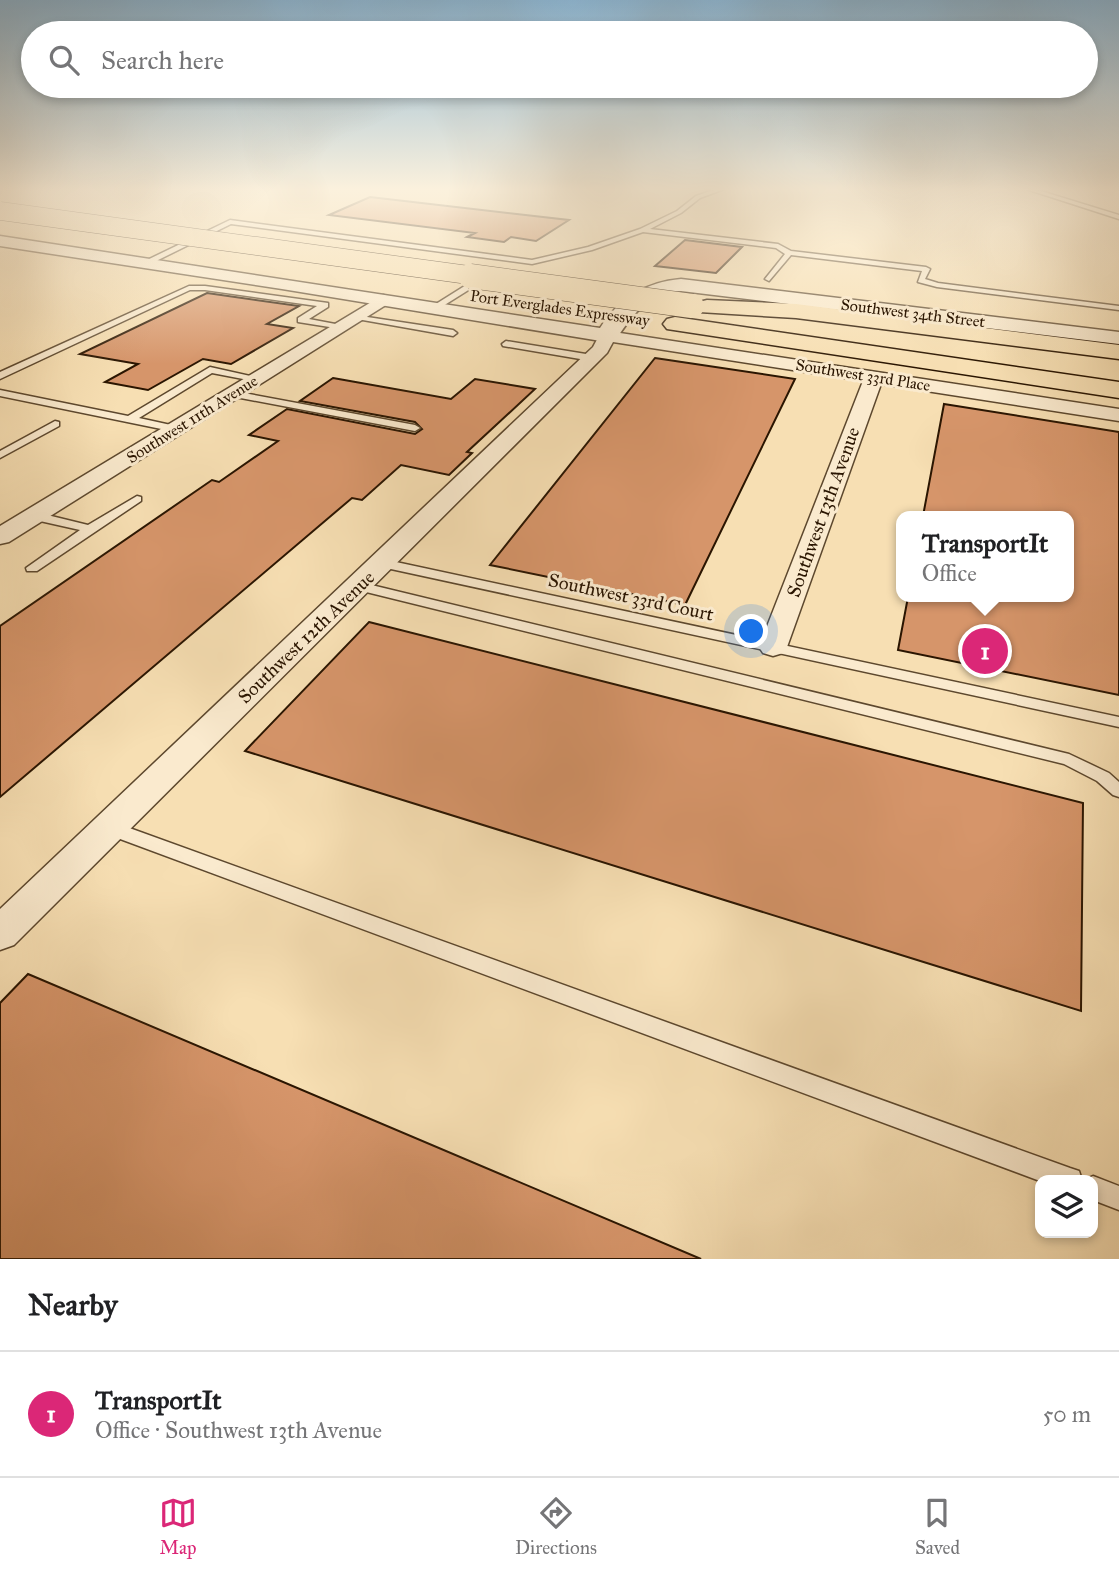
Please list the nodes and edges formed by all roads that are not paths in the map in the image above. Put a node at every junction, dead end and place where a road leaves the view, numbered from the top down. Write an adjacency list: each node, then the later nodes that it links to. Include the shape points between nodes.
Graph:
1 (40, 247): 10 (street)
2 (132, 247): 26 (highway, Port Everglades Expressway)
3 (179, 247): 10 (lane)
4 (260, 247): 13 (highway, Port Everglades Expressway, bridge)
5 (410, 247): 9 (lane)
6 (596, 247): 9 (lane, via 532,262)
7 (779, 247): 8 (lane)
8 (789, 253): 11 (lane); 14 (lane, via 926,269 921,280 937,285)
9 (514, 261): 15 (lane)
10 (147, 262): 12 (street)
11 (768, 279)
12 (383, 300): 15 (street); 16 (street, Southwest 11th Avenue)
13 (692, 306): 21 (highway, via 796,311); 22 (highway, Port Everglades Expressway)
14 (1119, 308)
15 (432, 309): 20 (street)
16 (350, 321): 17 (lane); 23 (lane, via 301,320 325,305 189,288); 25 (street, Southwest 11th Avenue)
17 (453, 333)
18 (1119, 338): 20 (street, Southwest 34th Street, via 674,285 654,289 614,320)
19 (506, 344): 20 (lane)
20 (599, 347): 24 (street, Southwest 33rd Place); 39 (street, Southwest 12th Avenue)
21 (1119, 352)
22 (1119, 367)
23 (0, 376)
24 (874, 377): 29 (street, Southwest 33rd Place); 42 (street, Southwest 13th Avenue)
25 (258, 379): 28 (street, Southwest 11th Avenue); 30 (lane, via 210,370)
26 (1119, 390)
27 (0, 393): 30 (lane)
28 (233, 394): 32 (lane); 33 (street, Southwest 11th Avenue)
29 (1119, 415)
30 (129, 420): 33 (lane)
31 (55, 424): 34 (lane)
32 (415, 428)
33 (176, 429): 36 (street, Southwest 11th Avenue)
34 (0, 455)
35 (137, 499): 37 (lane)
36 (35, 516): 37 (lane); 38 (street, Southwest 11th Avenue)
37 (90, 529): 40 (lane)
38 (0, 537)
39 (382, 563): 41 (street, Southwest 12th Avenue); 42 (lane, Southwest 33rd Court)
40 (32, 568)
41 (359, 586): 44 (lane, via 1069,760); 45 (street, Southwest 12th Avenue)
42 (773, 648): 43 (lane, Southwest 33rd Court)
43 (1119, 722)
44 (1119, 791)
45 (110, 828): 46 (street, Southwest 12th Avenue); 47 (lane)
46 (0, 934)
47 (1056, 1175)
48 (1098, 1190): 49 (lane)
49 (1119, 1198)

